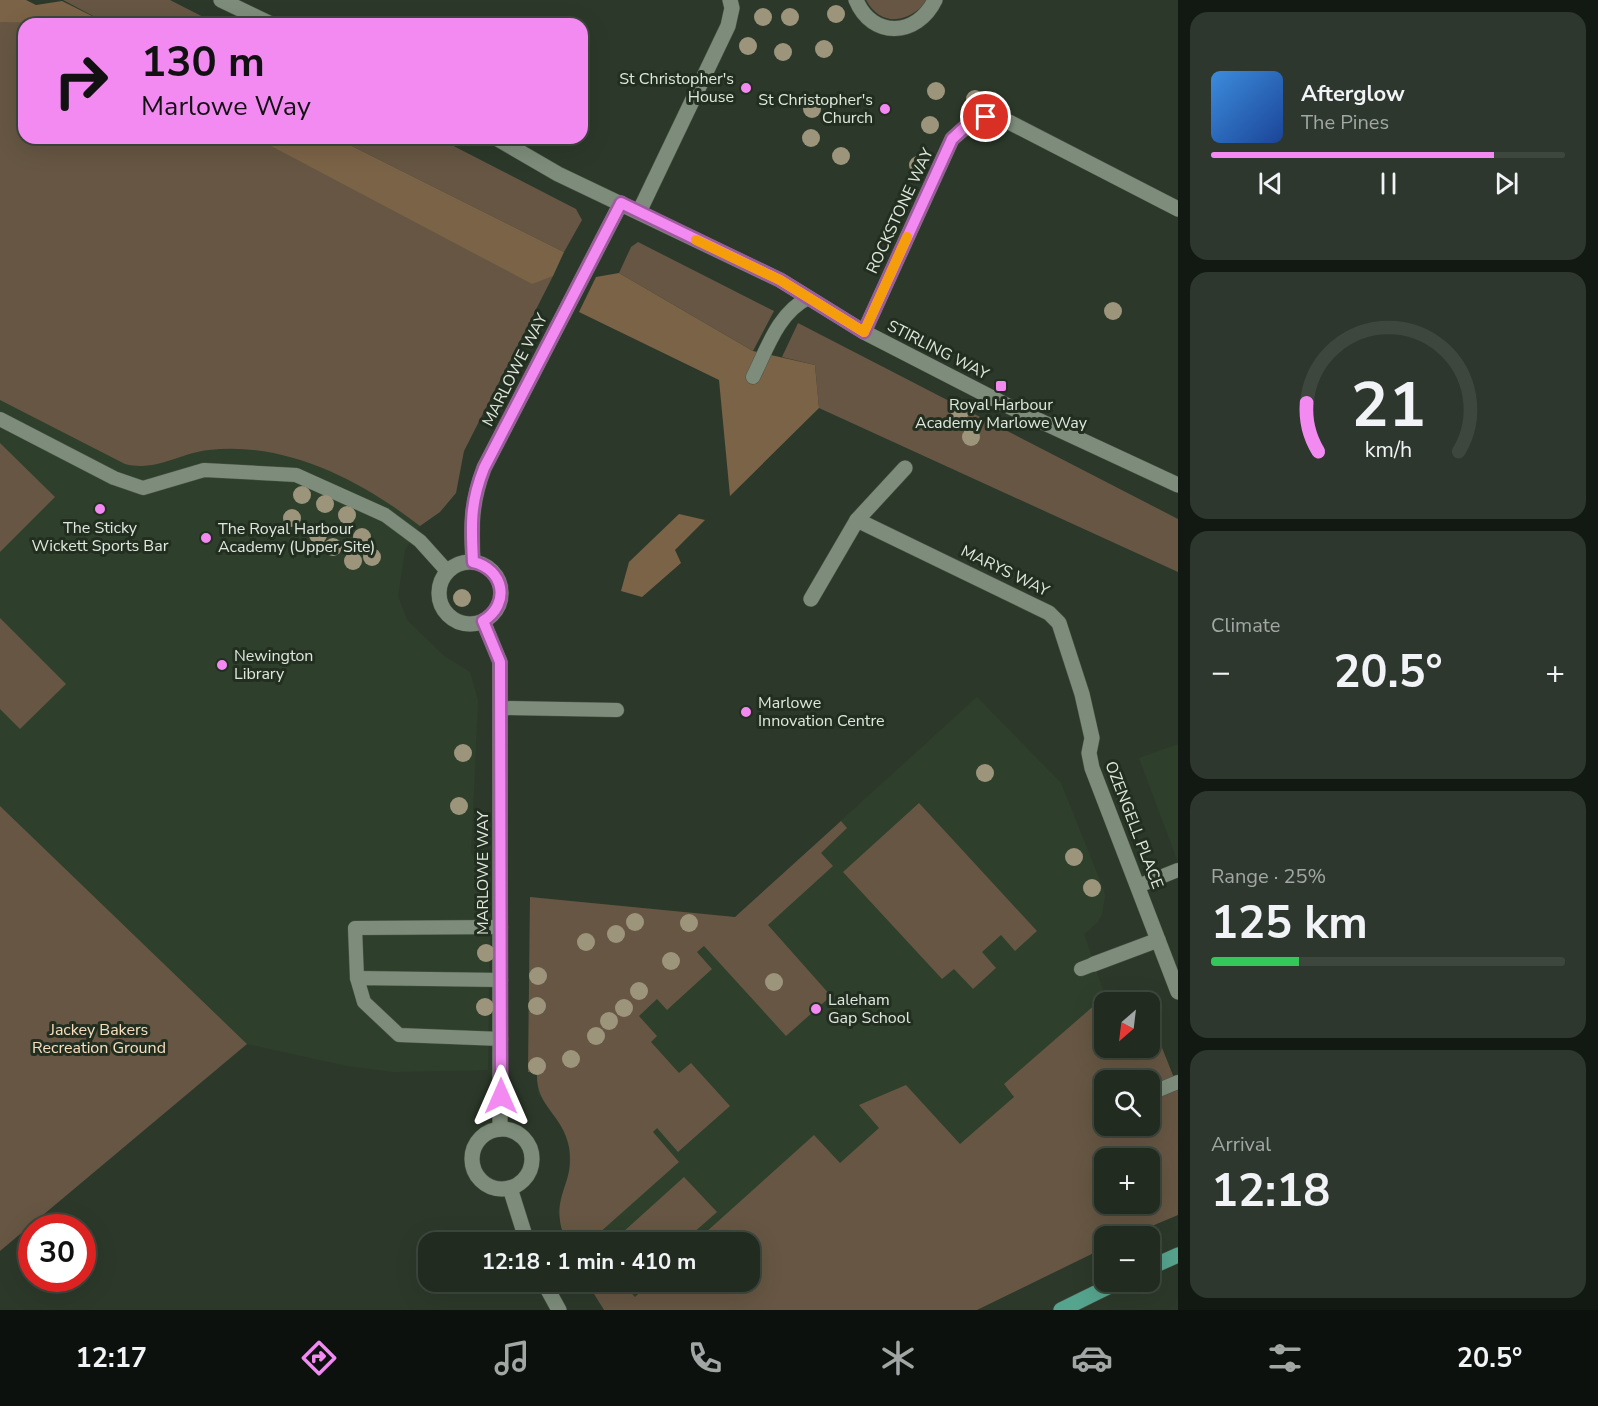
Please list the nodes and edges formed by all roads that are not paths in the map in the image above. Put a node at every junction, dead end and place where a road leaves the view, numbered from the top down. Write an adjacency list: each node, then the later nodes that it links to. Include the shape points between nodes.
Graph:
1 (222, 0): 5 (street)
2 (730, 0): 9 (street, via 728,26)
3 (856, 0): 4 (street, via 863,15 879,26 894,29 916,23)
4 (935, 0)
5 (259, 18)
6 (506, 144): 7 (street, STIRLING WAY, via 558,174)
7 (621, 203): 9 (street, STIRLING WAY); 17 (street, MARLOWE WAY, via 484,468 471,515)
8 (1178, 209): 11 (street, ROCKSTONE WAY, via 1009,122 986,117 966,126 952,139)
9 (639, 212): 10 (street, STIRLING WAY, via 780,280)
10 (807, 298): 11 (street, STIRLING WAY); 12 (lane, via 783,318)
11 (864, 332): 15 (street, STIRLING WAY, via 1008,406)
12 (753, 377)
13 (0, 419): 18 (lane, via 114,478 144,488 204,470 296,475 385,516 420,541)
14 (905, 468): 16 (street)
15 (1178, 485)
16 (857, 520): 19 (street); 23 (street, MARYS WAY, via 1049,613 1059,623)
17 (473, 562): 18 (street, via 463,562); 20 (street, via 491,570 501,588 498,607)
18 (447, 571): 20 (street, via 439,591 445,611 462,623)
19 (811, 599)
20 (483, 621): 21 (street, MARLOWE WAY, via 500,662)
21 (501, 708): 22 (lane); 26 (street, MARLOWE WAY)
22 (617, 710)
23 (1092, 738): 25 (street, OZENGELL PLACE, via 1092,768)
24 (1178, 870): 25 (lane)
25 (1138, 886): 27 (street, OZENGELL PLACE)
26 (501, 927): 29 (lane, via 355,928); 30 (street, MARLOWE WAY)
27 (1158, 940): 28 (street); 31 (street, OZENGELL PLACE)
28 (1088, 967)
29 (357, 978): 30 (lane); 32 (lane, via 364,1002 399,1035)
30 (501, 980): 32 (street, MARLOWE WAY)
31 (1178, 992)
32 (501, 1039): 35 (street, MARLOWE WAY)
33 (1178, 1082): 34 (lane)
34 (1160, 1089)
35 (501, 1129): 36 (street, via 519,1134 531,1149 526,1177); 36 (street, via 482,1136 472,1163 482,1181 500,1189)
36 (510, 1188): 37 (street)
37 (524, 1232)
38 (1178, 1255): 39 (main road)
39 (1160, 1263)
40 (549, 1292): 42 (street)
41 (1097, 1292): 43 (main road)
42 (558, 1310)
43 (1060, 1310)

